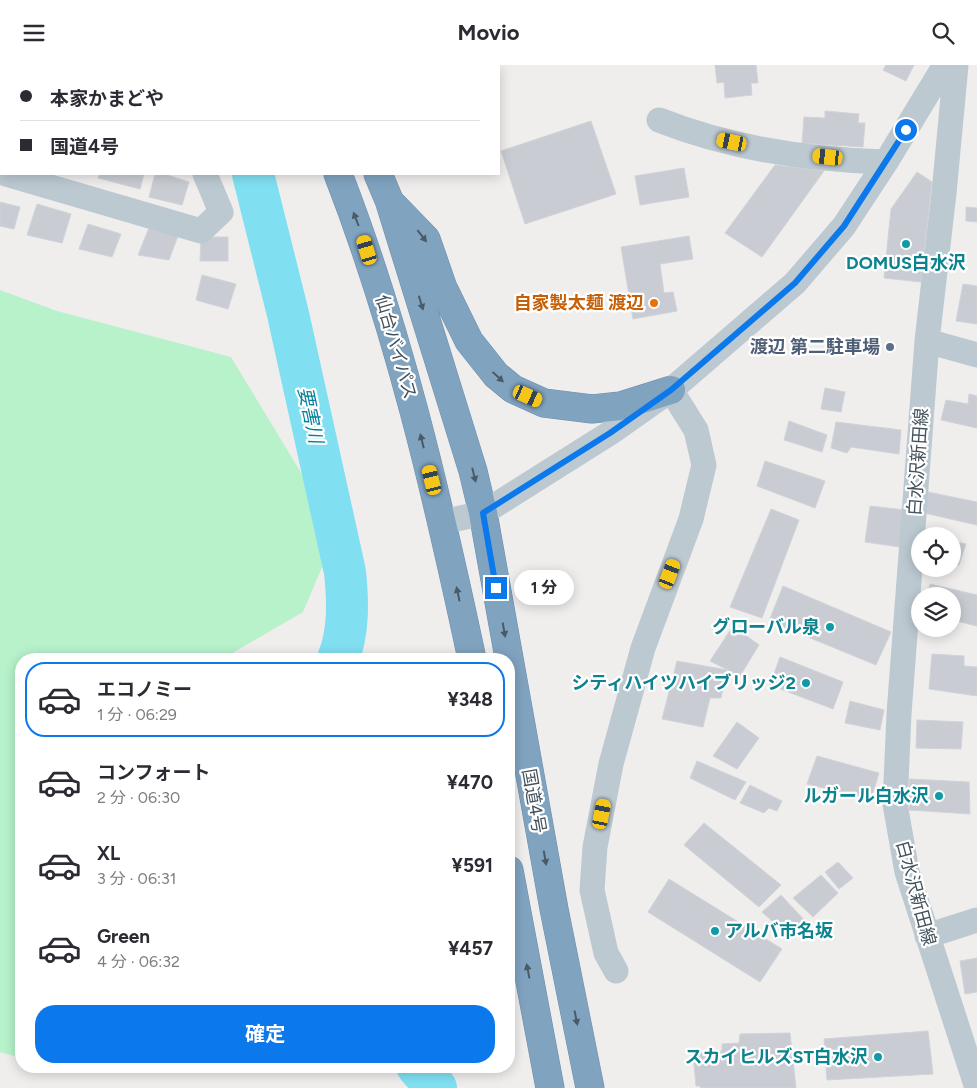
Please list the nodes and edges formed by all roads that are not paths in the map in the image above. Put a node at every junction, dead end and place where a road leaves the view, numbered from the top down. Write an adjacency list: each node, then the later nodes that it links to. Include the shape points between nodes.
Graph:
1 (945, 65): 4 (street)
2 (956, 65): 10 (street, 白水沢新田線)
3 (659, 120): 4 (street, via 694,134 770,151)
4 (886, 162): 12 (street, via 844,226 795,283)
5 (9, 175): 6 (street, via 200,231 221,212)
6 (205, 175)
7 (338, 175): 14 (highway, 仙台バイパス, one-way to 7, via 407,379 361,231)
8 (378, 175): 9 (highway, 仙台バイパス)
9 (389, 200): 12 (highway, one-way to 12, via 426,239 443,288 469,341 496,375 513,389 544,403 592,409 620,406); 13 (highway, 仙台バイパス, one-way to 13, via 473,471)
10 (927, 341): 11 (street); 20 (street, 白水沢新田線, via 895,804 907,872)
11 (977, 355)
12 (671, 390): 13 (street, via 610,433); 21 (street, via 696,430 704,465 691,519 643,648 611,764 595,847 592,890 606,953)
13 (483, 513): 14 (street); 16 (highway, 国道4号, one-way to 16)
14 (443, 522): 15 (highway, one-way to 14)
15 (471, 653)
16 (508, 653)
17 (515, 691): 23 (highway, 国道4号, one-way to 23)
18 (515, 902): 22 (highway, one-way to 18)
19 (977, 920): 20 (street)
20 (927, 936): 24 (street, 白水沢新田線)
21 (616, 971)
22 (550, 1088)
23 (590, 1088)
24 (977, 1088)

